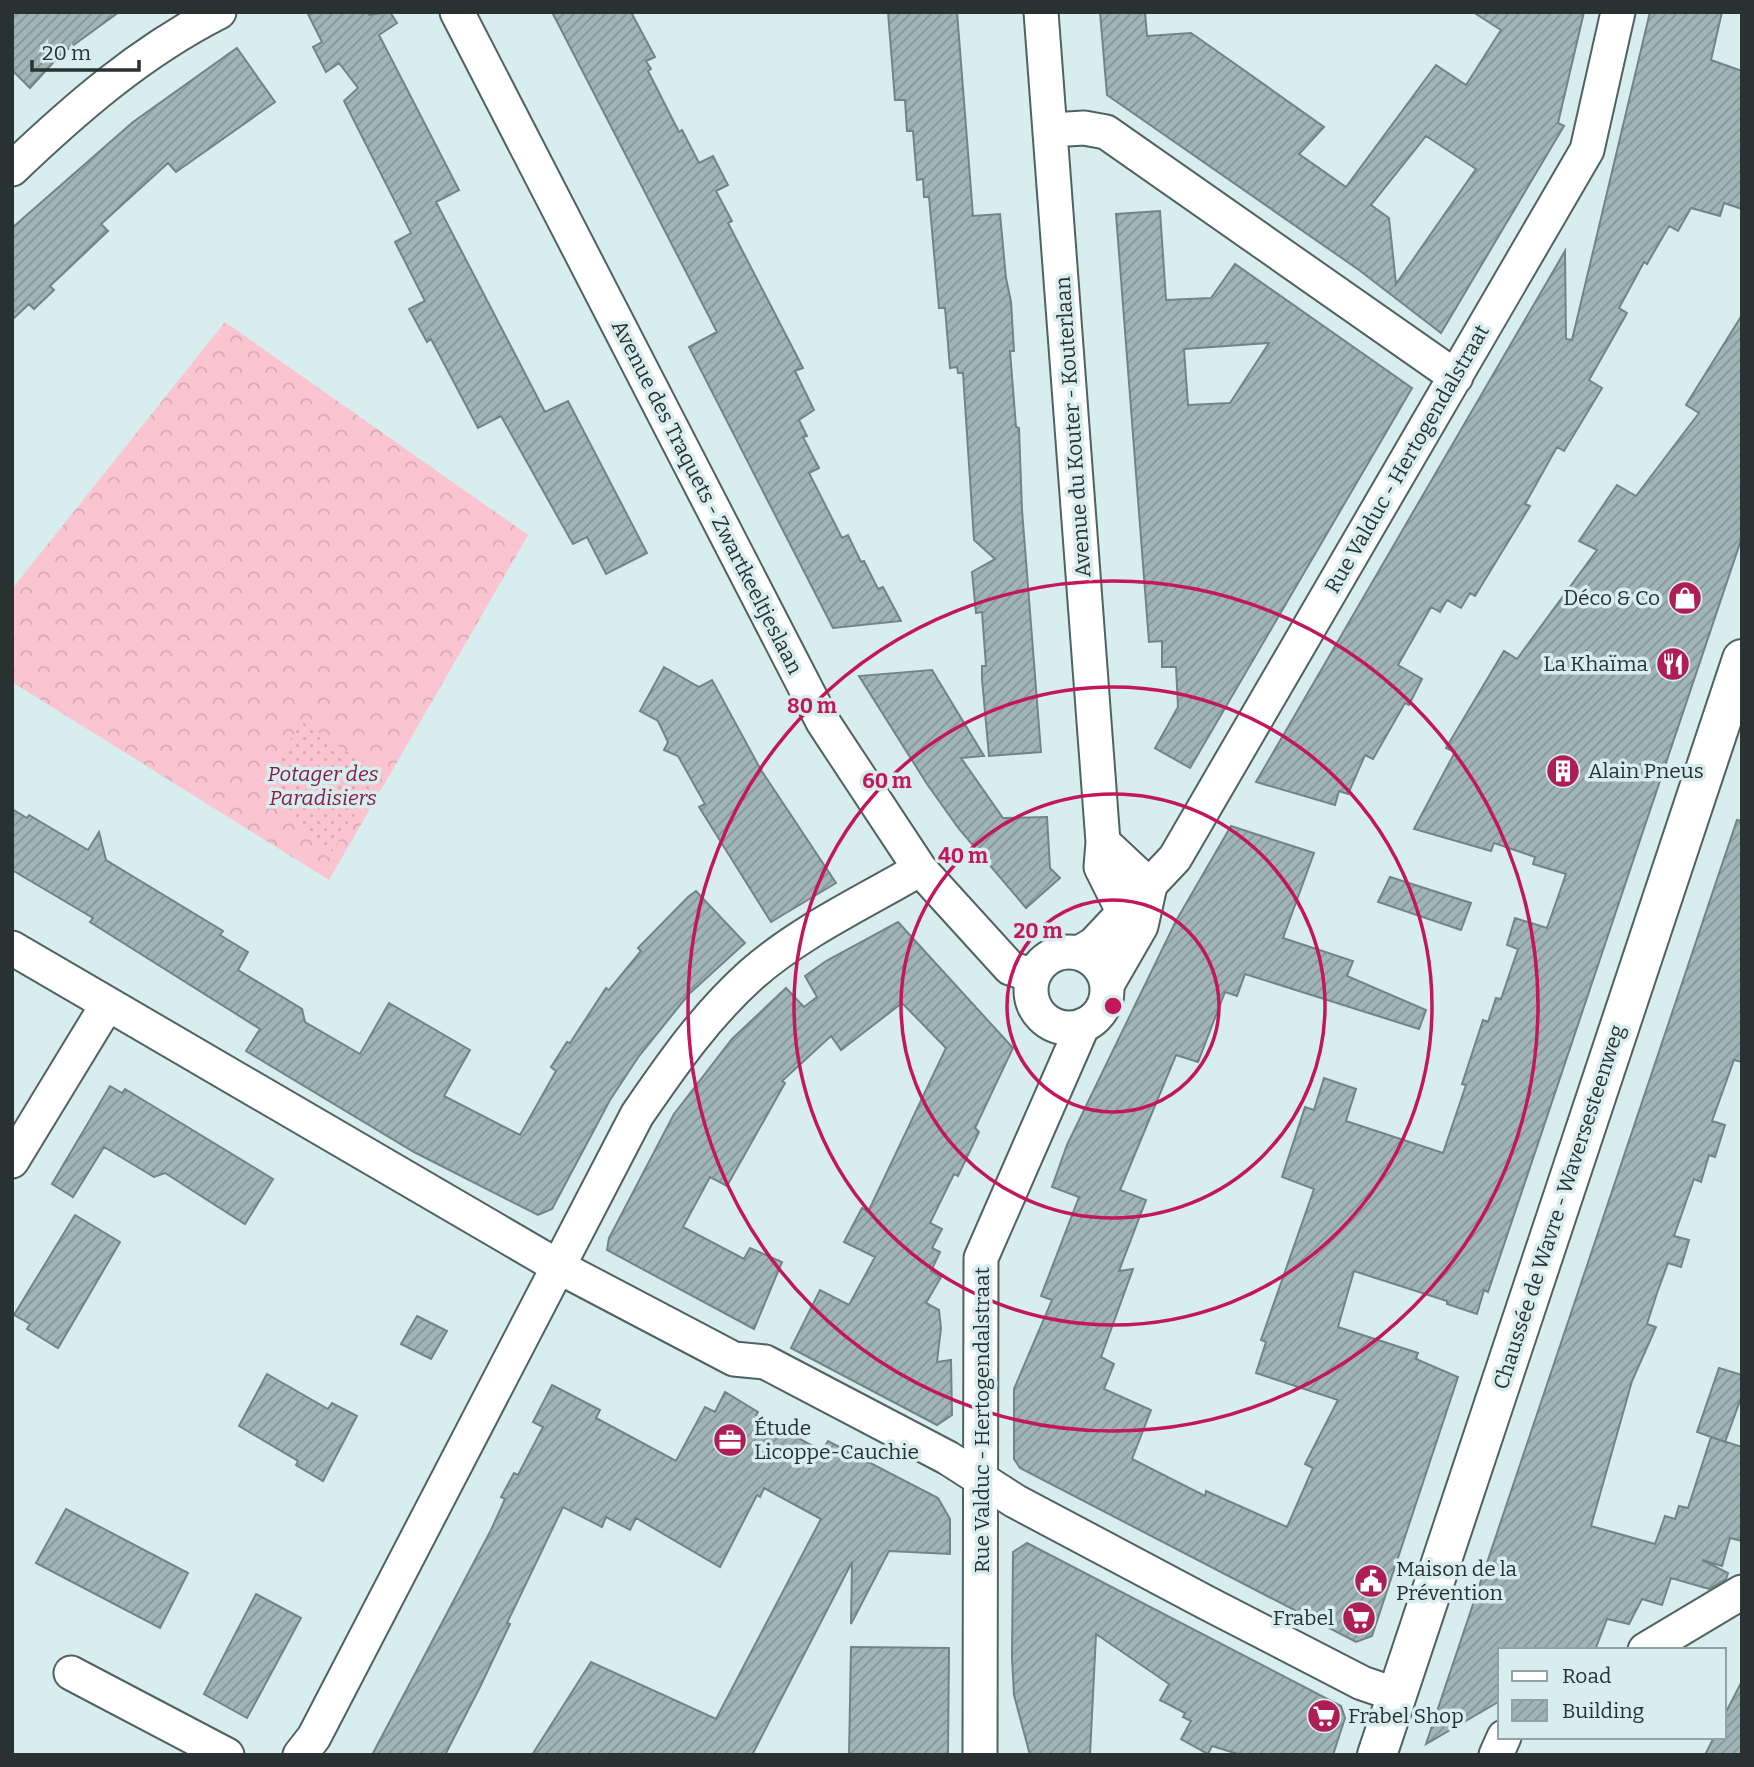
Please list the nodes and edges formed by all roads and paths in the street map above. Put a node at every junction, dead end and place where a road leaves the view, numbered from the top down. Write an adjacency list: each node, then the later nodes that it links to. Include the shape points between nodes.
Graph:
1 (219, 12): 6 (street, via 144,55)
2 (457, 12): 10 (street, Avenue des Traquets - Zwartkeeltjeslaan, via 823,722)
3 (1041, 12): 5 (street, Avenue du Kouter - Kouterlaan)
4 (1618, 12): 7 (street, Rue Valduc - Hertogendalstraat, via 1587,150)
5 (1051, 131): 7 (street, via 1084,128 1106,132); 9 (street, Avenue du Kouter - Kouterlaan)
6 (12, 169)
7 (1456, 377): 11 (street, Rue Valduc - Hertogendalstraat, via 1175,858)
8 (1742, 659): 27 (main road, Chaussée de Wavre - Waversesteenweg)
9 (1103, 842): 11 (street); 12 (street, Avenue du Kouter - Kouterlaan, via 1101,867)
10 (920, 869): 15 (street, Avenue des Traquets - Zwartkeeltjeslaan, via 1010,968); 22 (street, via 818,927 753,974 688,1041 637,1115)
11 (1150, 886): 12 (street, Rue Valduc - Hertogendalstraat); 16 (street, Rue Valduc - Hertogendalstraat, via 1141,926)
12 (1123, 911): 14 (street, Rue Valduc - Hertogendalstraat, via 1094,944)
13 (12, 948): 17 (street)
14 (1079, 953): 15 (street, Rue Valduc - Hertogendalstraat, via 1051,956); 16 (street, via 1097,965)
15 (1033, 976): 18 (street, Rue Valduc - Hertogendalstraat, via 1032,1000)
16 (1107, 985): 19 (street, Rue Valduc - Hertogendalstraat, via 1101,1009)
17 (107, 1005): 21 (street); 22 (street)
18 (1043, 1017): 19 (street, via 1062,1027); 20 (street, Rue Valduc - Hertogendalstraat)
19 (1083, 1025): 20 (street, Rue Valduc - Hertogendalstraat)
20 (1050, 1100): 23 (street, Rue Valduc - Hertogendalstraat, via 981,1258)
21 (12, 1161)
22 (559, 1267): 23 (street, via 734,1359 765,1362 948,1458); 31 (street, via 314,1737)
23 (981, 1481): 27 (street, via 1350,1677); 32 (street, Rue Valduc - Hertogendalstraat)
24 (1742, 1592): 25 (street)
25 (1648, 1648)
26 (71, 1673): 30 (street)
27 (1397, 1695): 29 (main road, Chaussée de Wavre - Waversesteenweg)
28 (1503, 1739): 33 (street)
29 (1384, 1753)
30 (226, 1755)
31 (300, 1755)
32 (981, 1755)
33 (1496, 1755)

